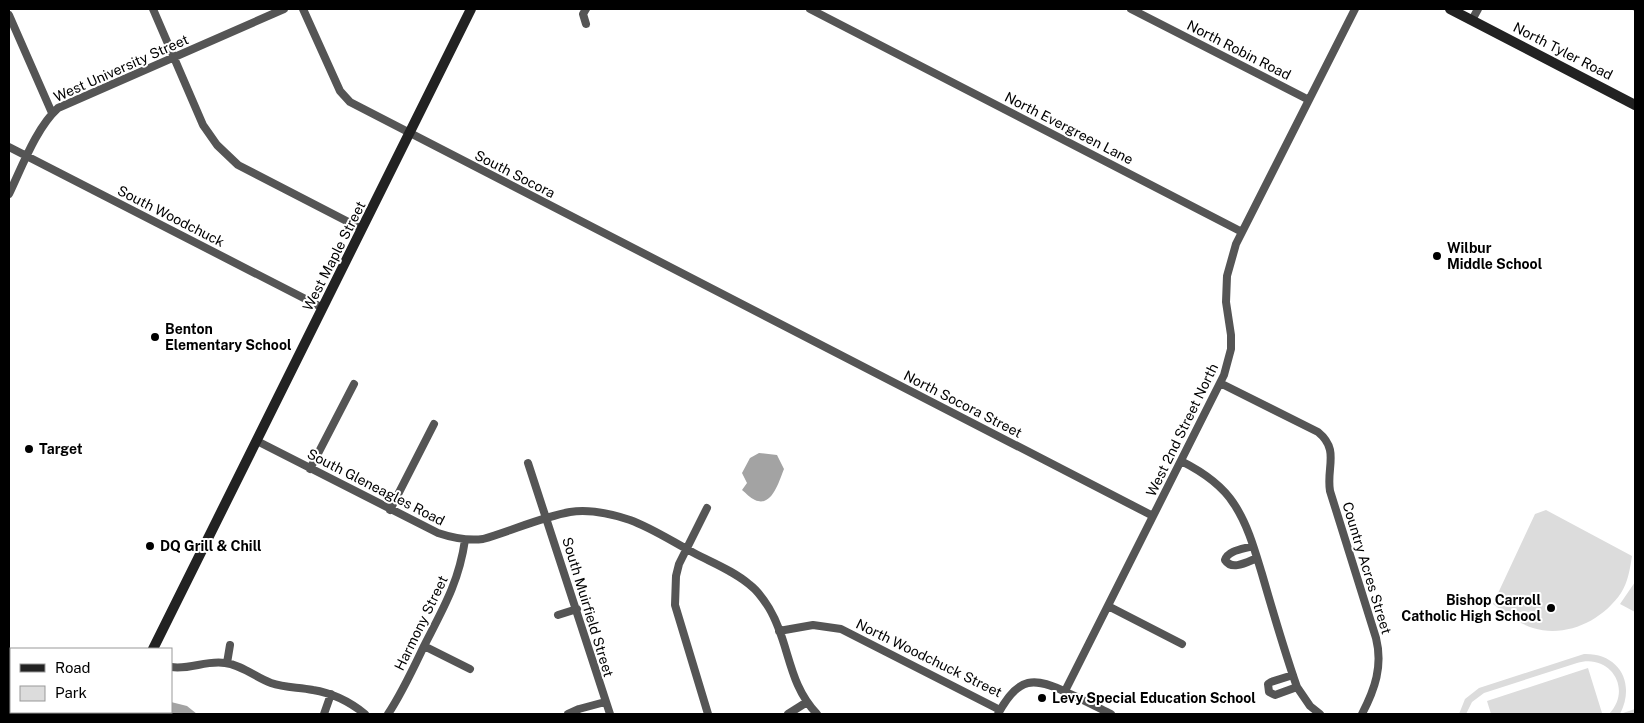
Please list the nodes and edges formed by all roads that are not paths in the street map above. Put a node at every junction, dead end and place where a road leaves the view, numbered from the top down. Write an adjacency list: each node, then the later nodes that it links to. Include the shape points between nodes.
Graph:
1 (153, 9): 14 (street)
2 (284, 9): 14 (street, West University Street)
3 (303, 9): 18 (street, South Socora, via 340,90 350,102)
4 (471, 9): 18 (main road, West Maple Street)
5 (586, 9): 13 (street, via 583,14)
6 (810, 9): 23 (street, North Evergreen Lane)
7 (1131, 9): 15 (street, North Robin Road)
8 (1355, 9): 15 (street, West 2nd Street North)
9 (1450, 9): 12 (main road, North Tyler Road)
10 (1478, 9): 12 (street)
11 (9, 15): 17 (street)
12 (1472, 20): 16 (main road, North Tyler Road)
13 (586, 24)
14 (175, 57): 17 (street, West University Street, via 58,108); 22 (street, via 203,124 217,145 238,165)
15 (1309, 100): 23 (street, West 2nd Street North)
16 (1635, 105)
17 (52, 114): 20 (street, West University Street, via 38,132)
18 (410, 133): 22 (main road, West Maple Street); 25 (street, South Socora)
19 (9, 147): 20 (street, South Woodchuck)
20 (28, 156): 21 (street, West University Street); 24 (street, South Woodchuck)
21 (9, 194)
22 (362, 229): 24 (main road, West Maple Street)
23 (1242, 232): 26 (street, West 2nd Street North, via 1226,276 1231,349)
24 (323, 308): 29 (main road, West Maple Street)
25 (762, 314): 35 (street, North Socora Street)
26 (1220, 383): 30 (street, West 2nd Street North); 69 (street, Country Acres Street, via 1318,432 1330,447 1330,491 1378,647 1379,672)
27 (354, 384): 32 (street)
28 (434, 424): 34 (street)
29 (257, 441): 32 (street, South Gleneagles Road); 48 (main road, West Maple Street)
30 (1181, 461): 35 (street, West 2nd Street North); 38 (street, via 1212,480 1233,502)
31 (528, 463): 36 (street, South Muirfield Street)
32 (310, 469): 34 (street, South Gleneagles Road)
33 (707, 508): 39 (street)
34 (390, 510): 37 (street, South Gleneagles Road, via 438,533)
35 (1154, 516): 41 (street, West 2nd Street North)
36 (547, 519): 37 (street, South Gleneagles Road, via 483,539); 39 (street, South Gleneagles Road, via 571,512 610,514 631,520); 42 (street, South Muirfield Street)
37 (465, 540): 47 (street, Harmony Street, via 455,583)
38 (1253, 546): 40 (street); 40 (street, via 1230,553 1225,560 1233,566)
39 (687, 549): 44 (street, South Gleneagles Road, via 750,585 770,608); 64 (street, via 676,576 674,605)
40 (1257, 558): 52 (street)
41 (1108, 606): 45 (street); 54 (street, West 2nd Street North)
42 (577, 610): 43 (street); 56 (street, South Muirfield Street)
43 (558, 615)
44 (780, 631): 57 (street, South Gleneagles Road, via 796,684); 58 (street, North Woodchuck Street, via 813,625 841,629)
45 (1182, 644)
46 (230, 645): 49 (street)
47 (424, 646): 51 (street); 61 (street, Harmony Street)
48 (154, 648)
49 (227, 663): 50 (street); 55 (street, via 271,683)
50 (172, 667)
51 (470, 669)
52 (1293, 675): 53 (street); 53 (street, via 1271,682 1268,690 1275,695)
53 (1298, 687): 68 (street, via 1310,706)
54 (1065, 691): 58 (street, North Woodchuck Street, via 1045,682 1029,682 1012,692); 67 (street, North Woodchuck Street)
55 (331, 694): 59 (street); 60 (street)
56 (605, 702): 62 (street); 63 (street, South Muirfield Street)
57 (807, 702): 65 (street); 66 (street, South Gleneagles Road)
58 (999, 712)
59 (324, 714)
60 (365, 714)
61 (388, 714)
62 (568, 714)
63 (610, 714)
64 (708, 714)
65 (788, 714)
66 (818, 714)
67 (1111, 714)
68 (1320, 714)
69 (1362, 714)

